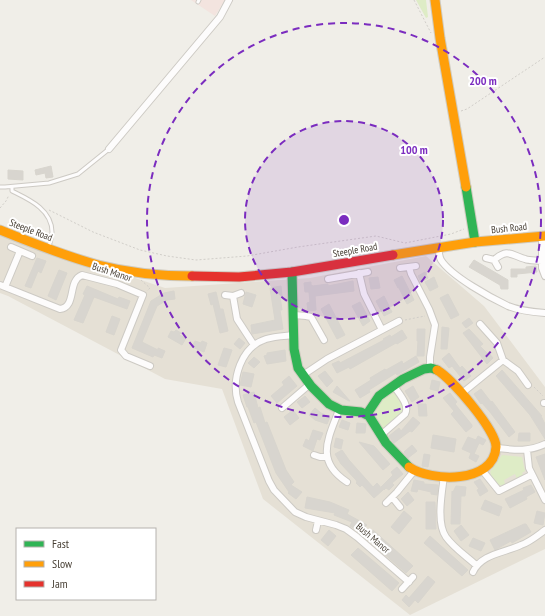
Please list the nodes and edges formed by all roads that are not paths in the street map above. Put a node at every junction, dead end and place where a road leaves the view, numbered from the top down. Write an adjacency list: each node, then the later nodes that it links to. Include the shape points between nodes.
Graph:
1 (229, 0): 3 (street, via 220,17)
2 (435, 0): 8 (street)
3 (109, 149): 5 (lane, via 78,174 49,183)
4 (0, 187): 5 (lane)
5 (12, 187): 11 (lane, via 12,191 38,205 49,219 52,231)
6 (0, 230): 11 (street, Steeple Road)
7 (543, 236): 8 (street, Bush Road); 16 (street)
8 (475, 242): 10 (street, Steeple Road)
9 (11, 247): 12 (street)
10 (438, 248): 21 (street, Steeple Road); 30 (street, via 440,259 456,276 508,306)
11 (48, 249): 21 (street, Steeple Road, via 100,265 174,276 232,277)
12 (20, 251): 13 (street); 26 (street, Bush Manor)
13 (32, 256)
14 (486, 258): 15 (street)
15 (494, 260): 16 (street, via 512,253 525,259); 18 (street)
16 (542, 261): 24 (street)
17 (416, 266): 19 (street)
18 (498, 266)
19 (409, 267): 20 (street); 40 (street, via 431,313 435,329 430,351)
20 (400, 268)
21 (292, 272): 31 (street)
22 (368, 272): 23 (street)
23 (359, 273): 25 (street); 34 (street, via 364,294)
24 (545, 276)
25 (328, 280)
26 (3, 286): 39 (street, Bush Manor, via 60,309 68,304 75,280 82,275 117,284 143,295 121,350 126,356)
27 (241, 293): 29 (street)
28 (225, 295): 29 (street)
29 (233, 296): 37 (street, via 237,319)
30 (545, 313)
31 (294, 315): 35 (street); 36 (street, via 311,317)
32 (399, 321): 34 (street)
33 (480, 324): 38 (street, via 497,343)
34 (382, 330): 41 (street)
35 (294, 335): 37 (street, via 270,338); 41 (street, via 296,363)
36 (324, 340)
37 (254, 345): 64 (street, Bush Manor, via 242,360 237,373 235,386 238,402 274,490 295,512)
38 (503, 360): 43 (street); 45 (street)
39 (150, 366)
40 (430, 368): 44 (street, via 414,373); 45 (street, via 443,374)
41 (303, 376): 42 (street)
42 (310, 384): 46 (street); 47 (street)
43 (528, 384)
44 (394, 386): 48 (street, via 378,397); 49 (street, via 407,410)
45 (461, 394): 51 (street, via 492,433)
46 (282, 408)
47 (339, 410): 48 (street); 54 (street, via 328,444)
48 (367, 414): 49 (street)
49 (381, 435): 56 (street)
50 (545, 444): 52 (street)
51 (496, 448): 52 (street); 55 (street, via 491,460)
52 (527, 450): 57 (street)
53 (314, 455): 54 (street)
54 (327, 457): 59 (street, via 337,474)
55 (482, 470): 57 (street, via 499,491); 58 (street, via 467,476)
56 (414, 471): 58 (street); 60 (street)
57 (531, 475): 61 (street)
58 (444, 476): 67 (street, via 442,528 449,541)
59 (347, 482)
60 (392, 497): 62 (street); 63 (street)
61 (545, 500)
62 (386, 503)
63 (400, 507)
64 (318, 521): 65 (street); 70 (street, Bush Manor, via 336,525 352,533)
65 (316, 530)
66 (545, 530): 67 (street, via 523,544)
67 (476, 565): 68 (street)
68 (473, 572)
69 (413, 577): 70 (street)
70 (408, 582): 71 (street)
71 (402, 590)

